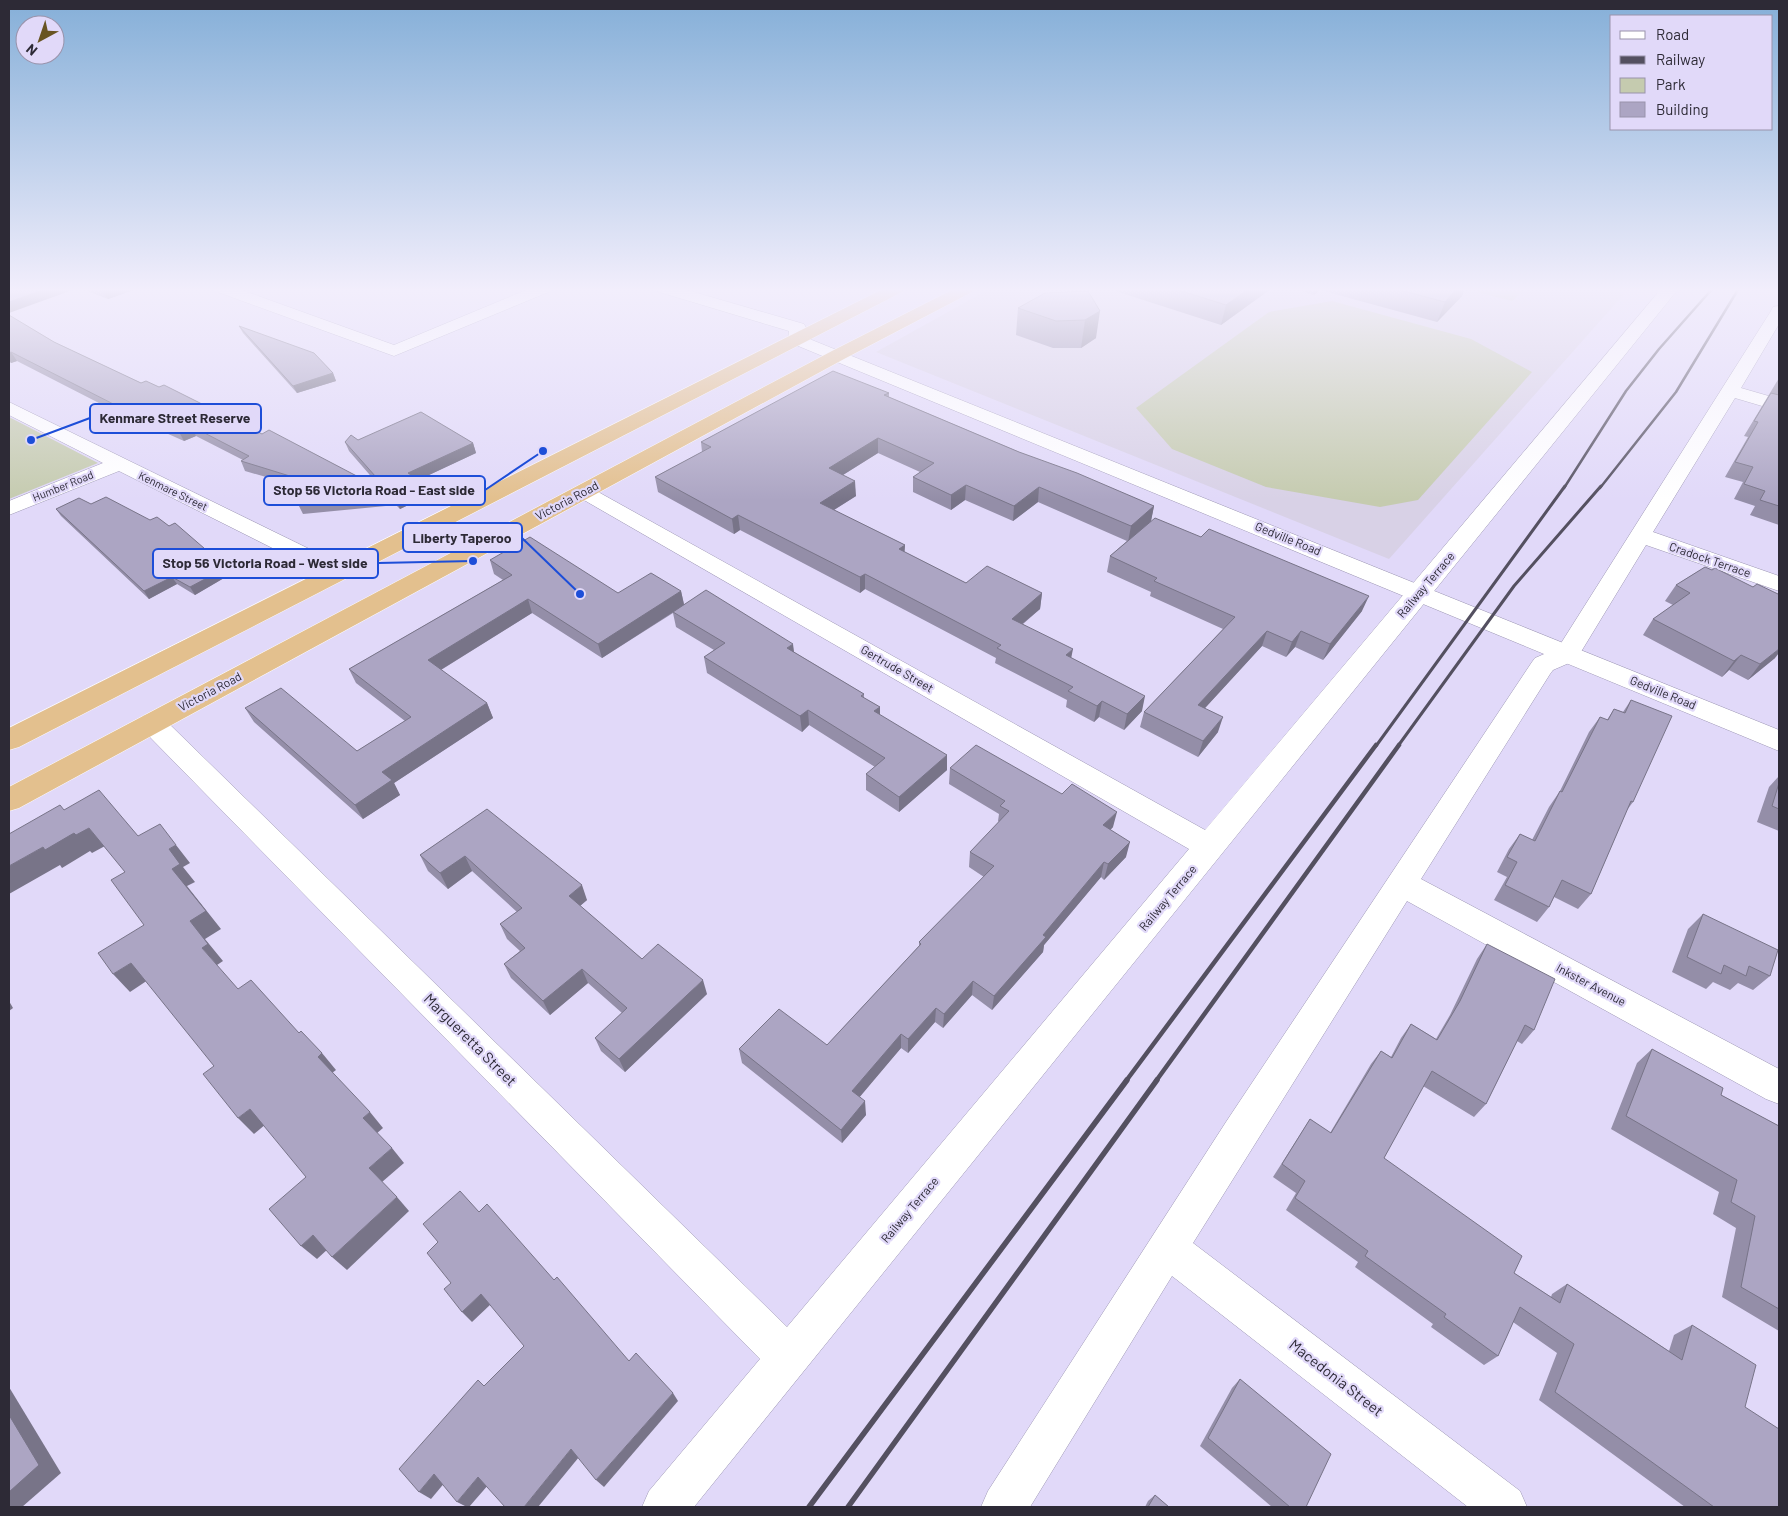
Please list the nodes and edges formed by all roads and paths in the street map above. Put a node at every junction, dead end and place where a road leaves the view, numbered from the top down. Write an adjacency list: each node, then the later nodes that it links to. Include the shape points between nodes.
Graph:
1 (758, 359): 13 (highway)
2 (831, 359): 10 (highway, Victoria Road)
3 (847, 359): 15 (street, Gedville Road)
4 (1613, 359): 15 (street, Railway Terrace)
5 (1750, 359): 6 (street)
6 (1730, 391): 7 (street); 12 (street)
7 (1779, 405)
8 (9, 408): 9 (street, Kenmare Street)
9 (118, 464): 11 (street, Humber Road); 13 (street, Kenmare Street)
10 (584, 492): 17 (highway, Victoria Road); 21 (street, Gertrude Street)
11 (9, 508)
12 (1640, 535): 14 (street, Cradock Terrace); 16 (street)
13 (338, 572): 18 (highway)
14 (1779, 584)
15 (1419, 593): 16 (street, Gedville Road); 21 (street, Railway Terrace)
16 (1567, 654): 19 (street, Gedville Road); 22 (street, via 1541,668)
17 (152, 723): 20 (highway, Victoria Road); 25 (street, Margueretta Street)
18 (9, 740)
19 (1779, 741)
20 (9, 800)
21 (1210, 846): 25 (street, Railway Terrace)
22 (1402, 884): 23 (street, Inkster Avenue); 24 (street)
23 (1779, 1087)
24 (1168, 1248): 27 (street); 28 (street, Macedonia Street)
25 (788, 1358): 26 (street, Railway Terrace)
26 (664, 1507)
27 (1004, 1507)
28 (1504, 1507)

